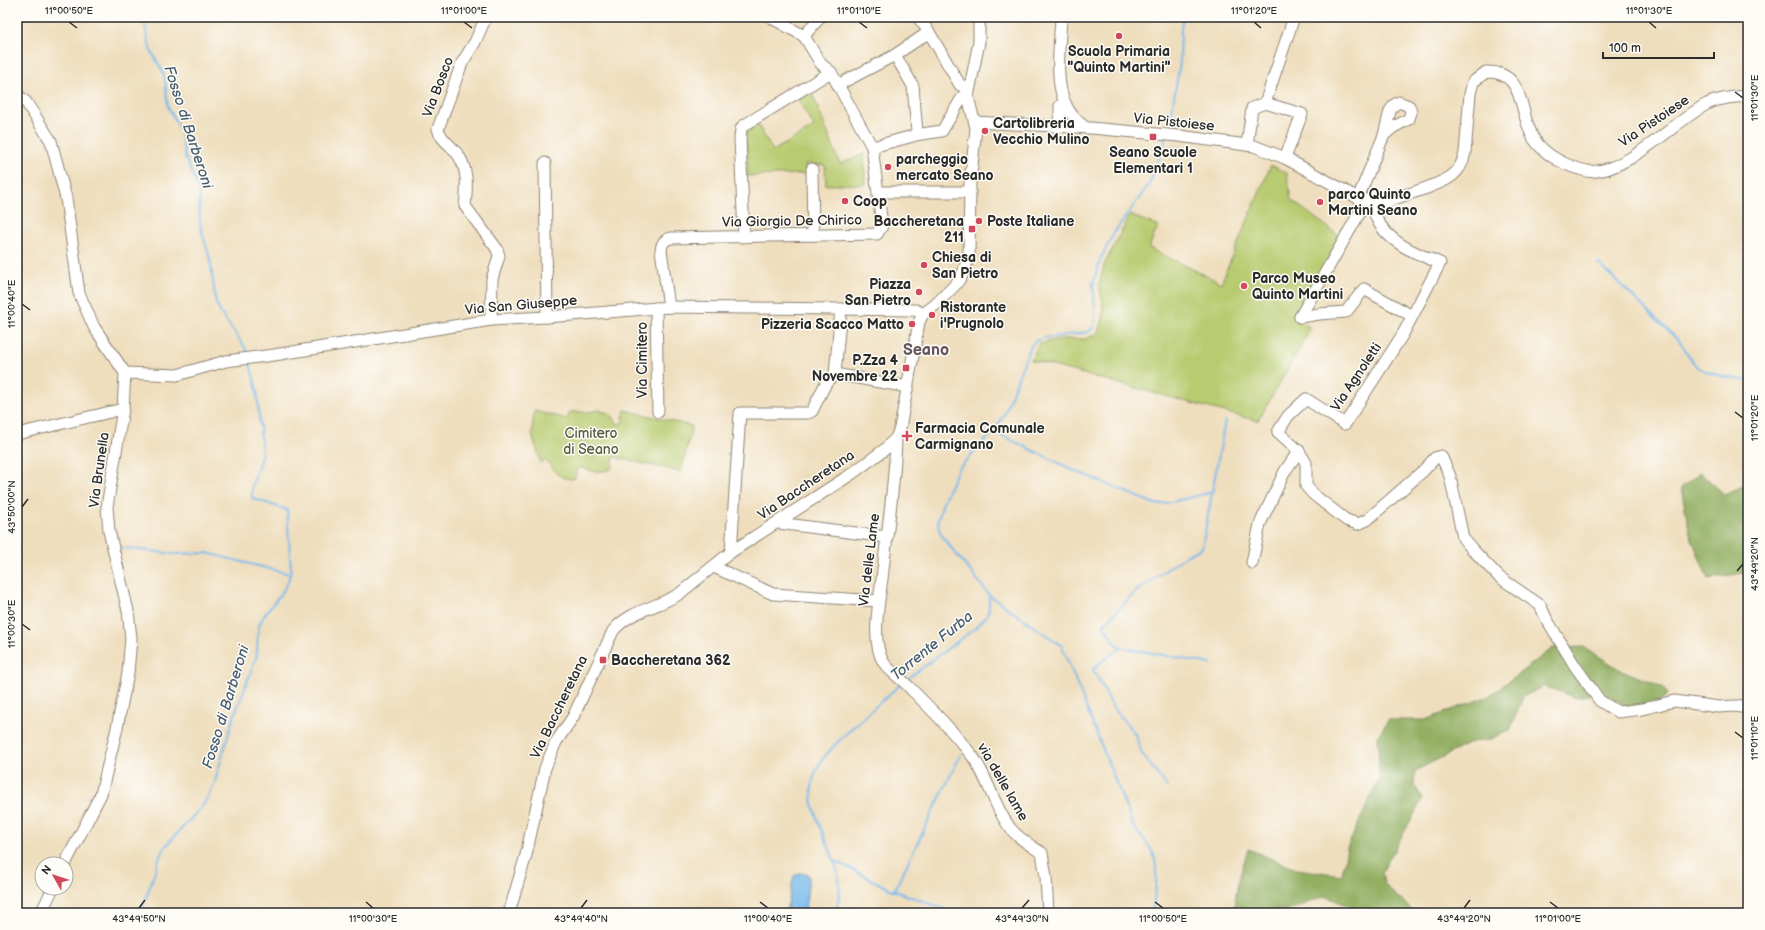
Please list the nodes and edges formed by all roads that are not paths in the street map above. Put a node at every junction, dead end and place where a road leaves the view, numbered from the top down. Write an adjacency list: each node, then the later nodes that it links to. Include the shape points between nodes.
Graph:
1 (486, 17): 43 (street, Via Bosco, via 462,63 438,129 460,156 467,180 465,206 497,249 498,256 492,279)
2 (770, 17): 9 (street)
3 (820, 17): 9 (street)
4 (918, 17): 8 (street)
5 (979, 17): 14 (street, via 979,42)
6 (1061, 17): 12 (street)
7 (1294, 17): 17 (street)
8 (929, 32): 10 (street); 14 (street, via 960,84)
9 (804, 36): 11 (street, Via Giorgio De Chirico, via 820,64)
10 (895, 55): 13 (street); 22 (street, via 913,86)
11 (831, 72): 13 (street, Via Giorgio De Chirico); 36 (street, via 741,129)
12 (1060, 83): 18 (street); 21 (street, via 1065,105)
13 (838, 85): 25 (street, Via Giorgio De Chirico)
14 (969, 92): 19 (street); 22 (street, via 963,96 942,131)
15 (17, 94): 44 (street, via 26,102 51,141 66,198 79,293 94,327)
16 (1748, 96): 32 (street, Via Pistoiese, via 1722,98 1707,104 1646,149 1610,168 1597,172 1586,171 1561,162 1546,151 1534,139 1521,98 1510,79 1502,74 1486,72 1473,82 1465,153 1458,170 1435,184 1385,202)
17 (1265, 103): 24 (street, via 1252,108); 26 (street, via 1302,114)
18 (1060, 106): 20 (street); 21 (street)
19 (975, 122): 20 (street, Via Pistoiese); 30 (street)
20 (1057, 126): 21 (street, Via Pistoiese)
21 (1081, 127): 24 (street, Via Pistoiese)
22 (916, 133): 25 (street)
23 (1384, 135): 31 (street)
24 (1247, 145): 26 (street, Via Pistoiese)
25 (872, 147): 29 (street, Via Giorgio De Chirico)
26 (1285, 158): 31 (street, Via Pistoiese)
27 (545, 163): 42 (street)
28 (812, 169): 35 (street)
29 (879, 192): 30 (street); 35 (street, Via Giorgio De Chirico, via 882,226 877,234)
30 (970, 192): 40 (street, via 969,256 962,276 951,290)
31 (1358, 198): 32 (street, Via Pistoiese); 34 (street, Via Agnoletti)
32 (1373, 202): 34 (street, Via Agnoletti, via 1376,217)
33 (1360, 212): 41 (street, via 1300,317 1346,312 1364,288)
34 (1382, 227): 41 (street, Via Agnoletti, via 1398,243 1440,263)
35 (813, 235): 36 (street, Via Giorgio De Chirico)
36 (744, 237): 37 (street, Via Giorgio De Chirico, via 666,240 661,250)
37 (669, 307): 38 (street, Via San Giuseppe); 39 (street, Via San Giuseppe)
38 (656, 308): 42 (street, Via San Giuseppe); 48 (street, Via Cimitero)
39 (841, 309): 40 (street, Via San Giuseppe, via 916,310); 45 (street)
40 (921, 313): 46 (street, Via Baccheretana)
41 (1412, 316): 51 (street, Via Agnoletti, via 1345,424 1306,400 1288,416 1278,432)
42 (547, 317): 43 (street, Via San Giuseppe)
43 (491, 320): 44 (street, Via San Giuseppe, via 226,361 177,375)
44 (125, 373): 47 (street, Via Brunella)
45 (835, 374): 46 (street); 54 (street, via 826,384 812,411 808,413 740,413)
46 (908, 387): 50 (street, Via Baccheretana)
47 (123, 409): 49 (street); 60 (street, Via Brunella, via 107,507 109,531 128,611 131,638 128,673 118,728 101,794)
48 (658, 412)
49 (17, 434)
50 (896, 438): 52 (street, Via Baccheretana, via 850,475); 53 (street, Via delle Lame)
51 (1299, 451): 55 (street, via 1285,471 1260,524); 59 (street, via 1306,463 1306,486 1346,520 1358,524 1367,520 1435,458 1441,456 1450,476 1464,538 1499,577 1540,605 1575,666 1600,701 1618,712 1674,702)
52 (778, 523): 53 (street); 54 (street, Via Baccheretana)
53 (886, 537): 57 (street, Via delle Lame)
54 (732, 552): 56 (street, Via Baccheretana)
55 (1252, 564)
56 (714, 567): 57 (street, via 773,594); 63 (street, Via Baccheretana, via 679,594 632,615 612,632 574,717 556,742 545,768 526,855)
57 (878, 601): 58 (street, Via delle Lame, via 877,639 881,657 888,668)
58 (909, 687): 64 (street, via delle lame, via 963,744 980,766 1011,829 1042,853)
59 (1748, 708)
60 (69, 856)
61 (49, 896): 62 (street)
62 (41, 913)
63 (509, 913)
64 (1048, 913)

